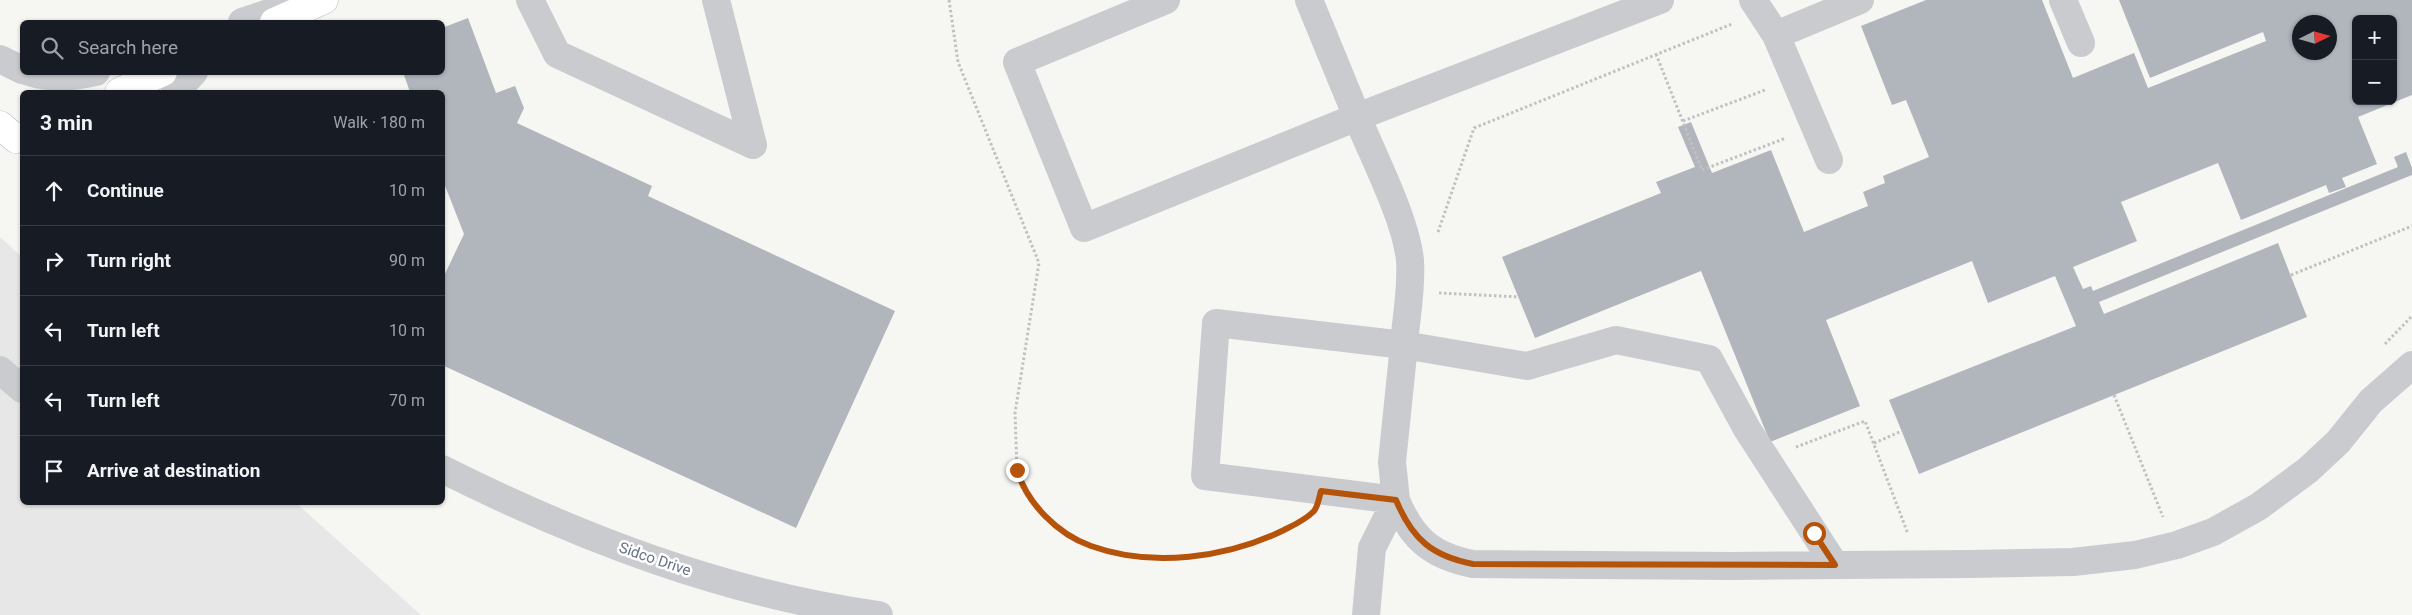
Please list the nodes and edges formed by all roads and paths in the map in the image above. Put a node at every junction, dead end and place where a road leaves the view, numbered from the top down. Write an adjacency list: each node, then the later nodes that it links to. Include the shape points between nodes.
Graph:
1 (306, 0): 12 (street)
2 (324, 0): 13 (main road)
3 (530, 0): 4 (street, via 557,54 753,145)
4 (716, 0)
5 (949, 0): 44 (path, via 958,62 1039,263 1015,413 1017,470 1021,486 1031,502 1064,531 1090,546 1119,554 1188,557 1226,551 1269,538 1300,523 1315,511)
6 (1166, 0): 26 (street, via 1016,62 1084,228)
7 (1309, 0): 26 (street)
8 (1660, 0): 26 (street)
9 (1860, 0): 14 (street)
10 (2063, 0): 15 (street)
11 (1756, 4): 14 (street); 16 (path, via 1737,22)
12 (248, 20)
13 (279, 20)
14 (1776, 35): 29 (street)
15 (2081, 43)
16 (1656, 54): 27 (path); 31 (path, via 1474,128)
17 (0, 59): 18 (street)
18 (20, 69)
19 (44, 75): 20 (street)
20 (79, 75)
21 (156, 75): 23 (main road)
22 (191, 75): 24 (street)
23 (123, 90)
24 (177, 90)
25 (1770, 97): 27 (path, via 1767,89)
26 (1357, 117): 34 (street, via 1406,243 1410,280)
27 (1683, 121): 28 (path, via 1702,170 1787,137)
28 (1784, 129)
29 (1829, 160)
30 (2412, 226): 32 (path)
31 (1435, 239)
32 (2291, 275)
33 (2412, 316): 35 (path)
34 (1404, 345): 42 (street, via 1527,366 1616,340 1709,359); 44 (street, via 1216,323 1205,476); 45 (street, via 1392,462)
35 (2382, 347)
36 (2412, 365): 47 (street, via 2372,401 2338,442 2285,488 2238,520)
37 (0, 370): 38 (street)
38 (20, 387)
39 (2114, 395): 47 (path)
40 (1902, 432): 41 (path)
41 (1874, 443): 42 (path, via 1865,421); 46 (path)
42 (1765, 459): 48 (street)
43 (445, 470): 49 (street, Sidco Drive, via 590,536)
44 (1321, 491): 45 (street)
45 (1396, 500): 48 (street, via 1405,521 1432,549 1450,560 1473,564); 51 (street, via 1372,548)
46 (1911, 542)
47 (2175, 546): 48 (street, via 2135,555 2073,562)
48 (1835, 565)
49 (814, 610): 50 (street, Sidco Drive)
50 (879, 615)
51 (1366, 615)

